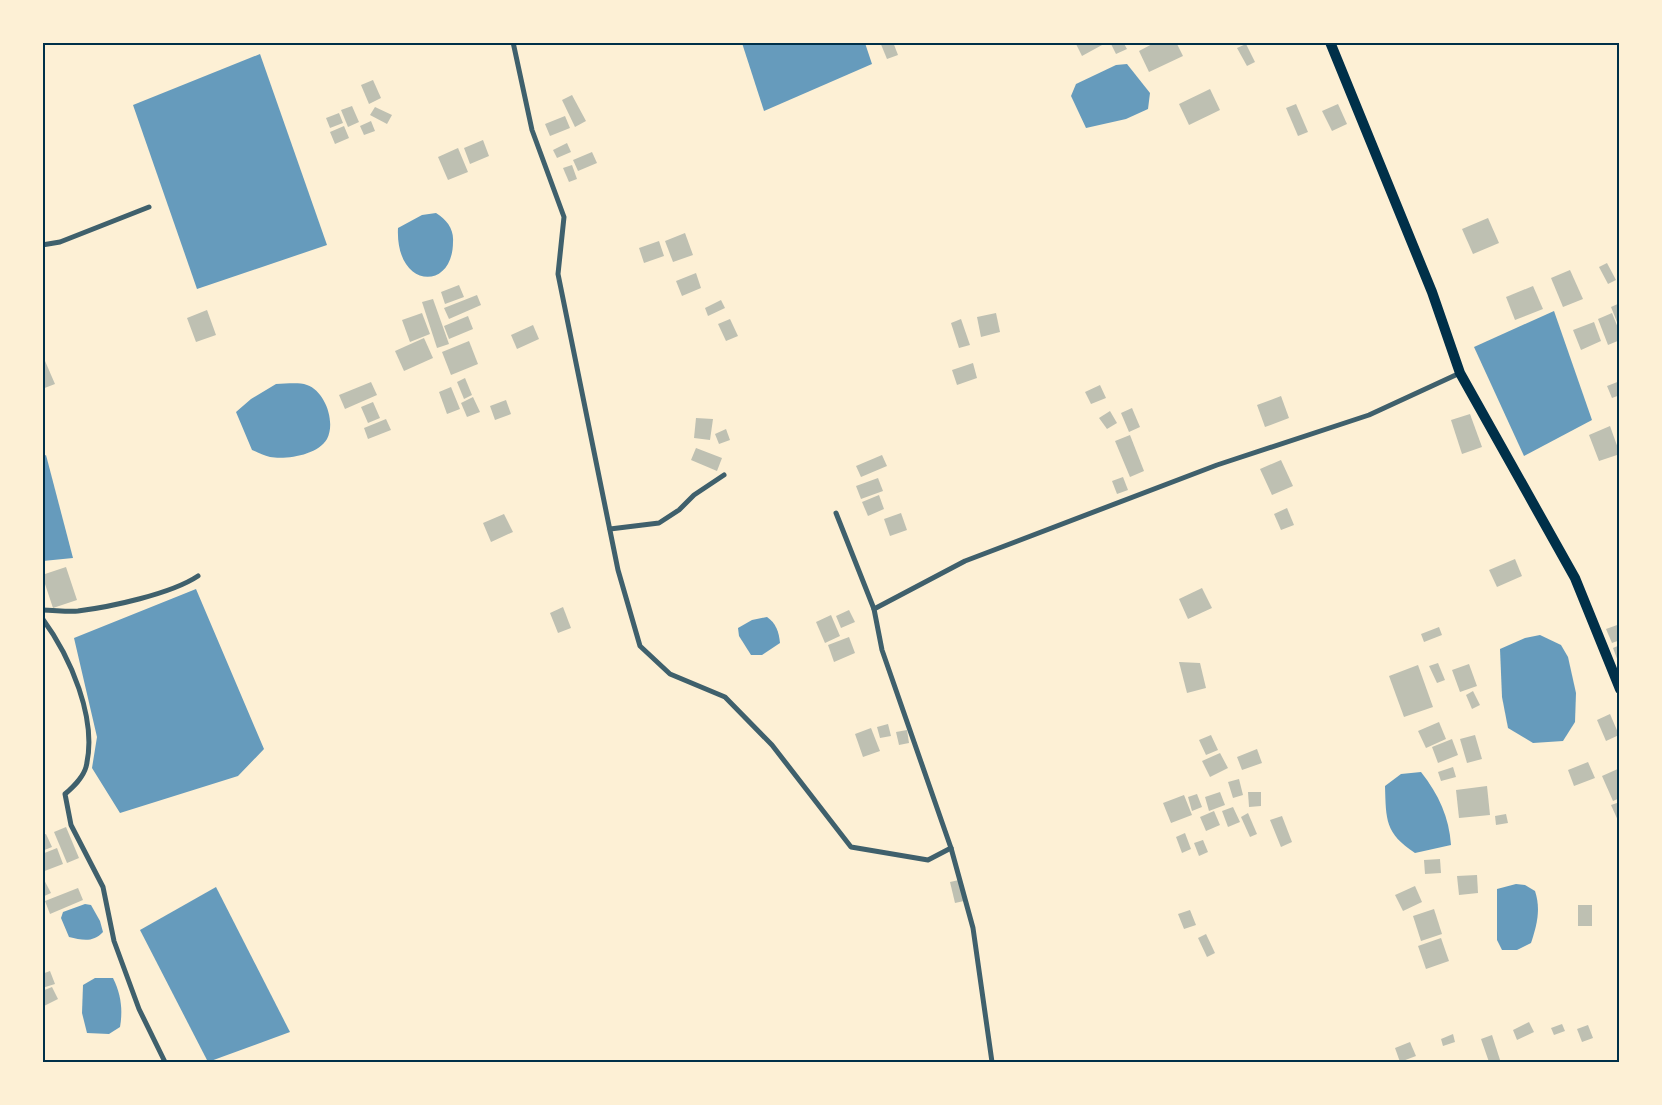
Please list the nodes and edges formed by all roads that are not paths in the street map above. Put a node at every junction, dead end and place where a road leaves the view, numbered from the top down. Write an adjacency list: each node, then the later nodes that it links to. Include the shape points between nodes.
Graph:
1 (512, 42): 8 (street, via 532,130 564,217 558,274)
2 (1330, 42): 5 (highway, via 1432,292)
3 (149, 207): 4 (street, via 60,242)
4 (42, 244)
5 (1460, 373): 10 (street, via 1369,415 1217,465 965,561); 13 (highway, via 1575,578)
6 (724, 475): 8 (street, via 660,523)
7 (836, 513): 10 (street)
8 (610, 529): 14 (street, via 640,646 670,674 725,697 772,744 851,847 928,860)
9 (198, 576): 11 (street, via 185,585 108,605 76,611)
10 (874, 609): 14 (street, via 882,650)
11 (42, 610)
12 (42, 618): 15 (street, via 60,642 82,699 89,738 86,768 76,785 65,794 71,825 103,887 117,949 138,1009)
13 (1620, 689)
14 (951, 848): 16 (street, via 973,928)
15 (165, 1062)
16 (992, 1062)

